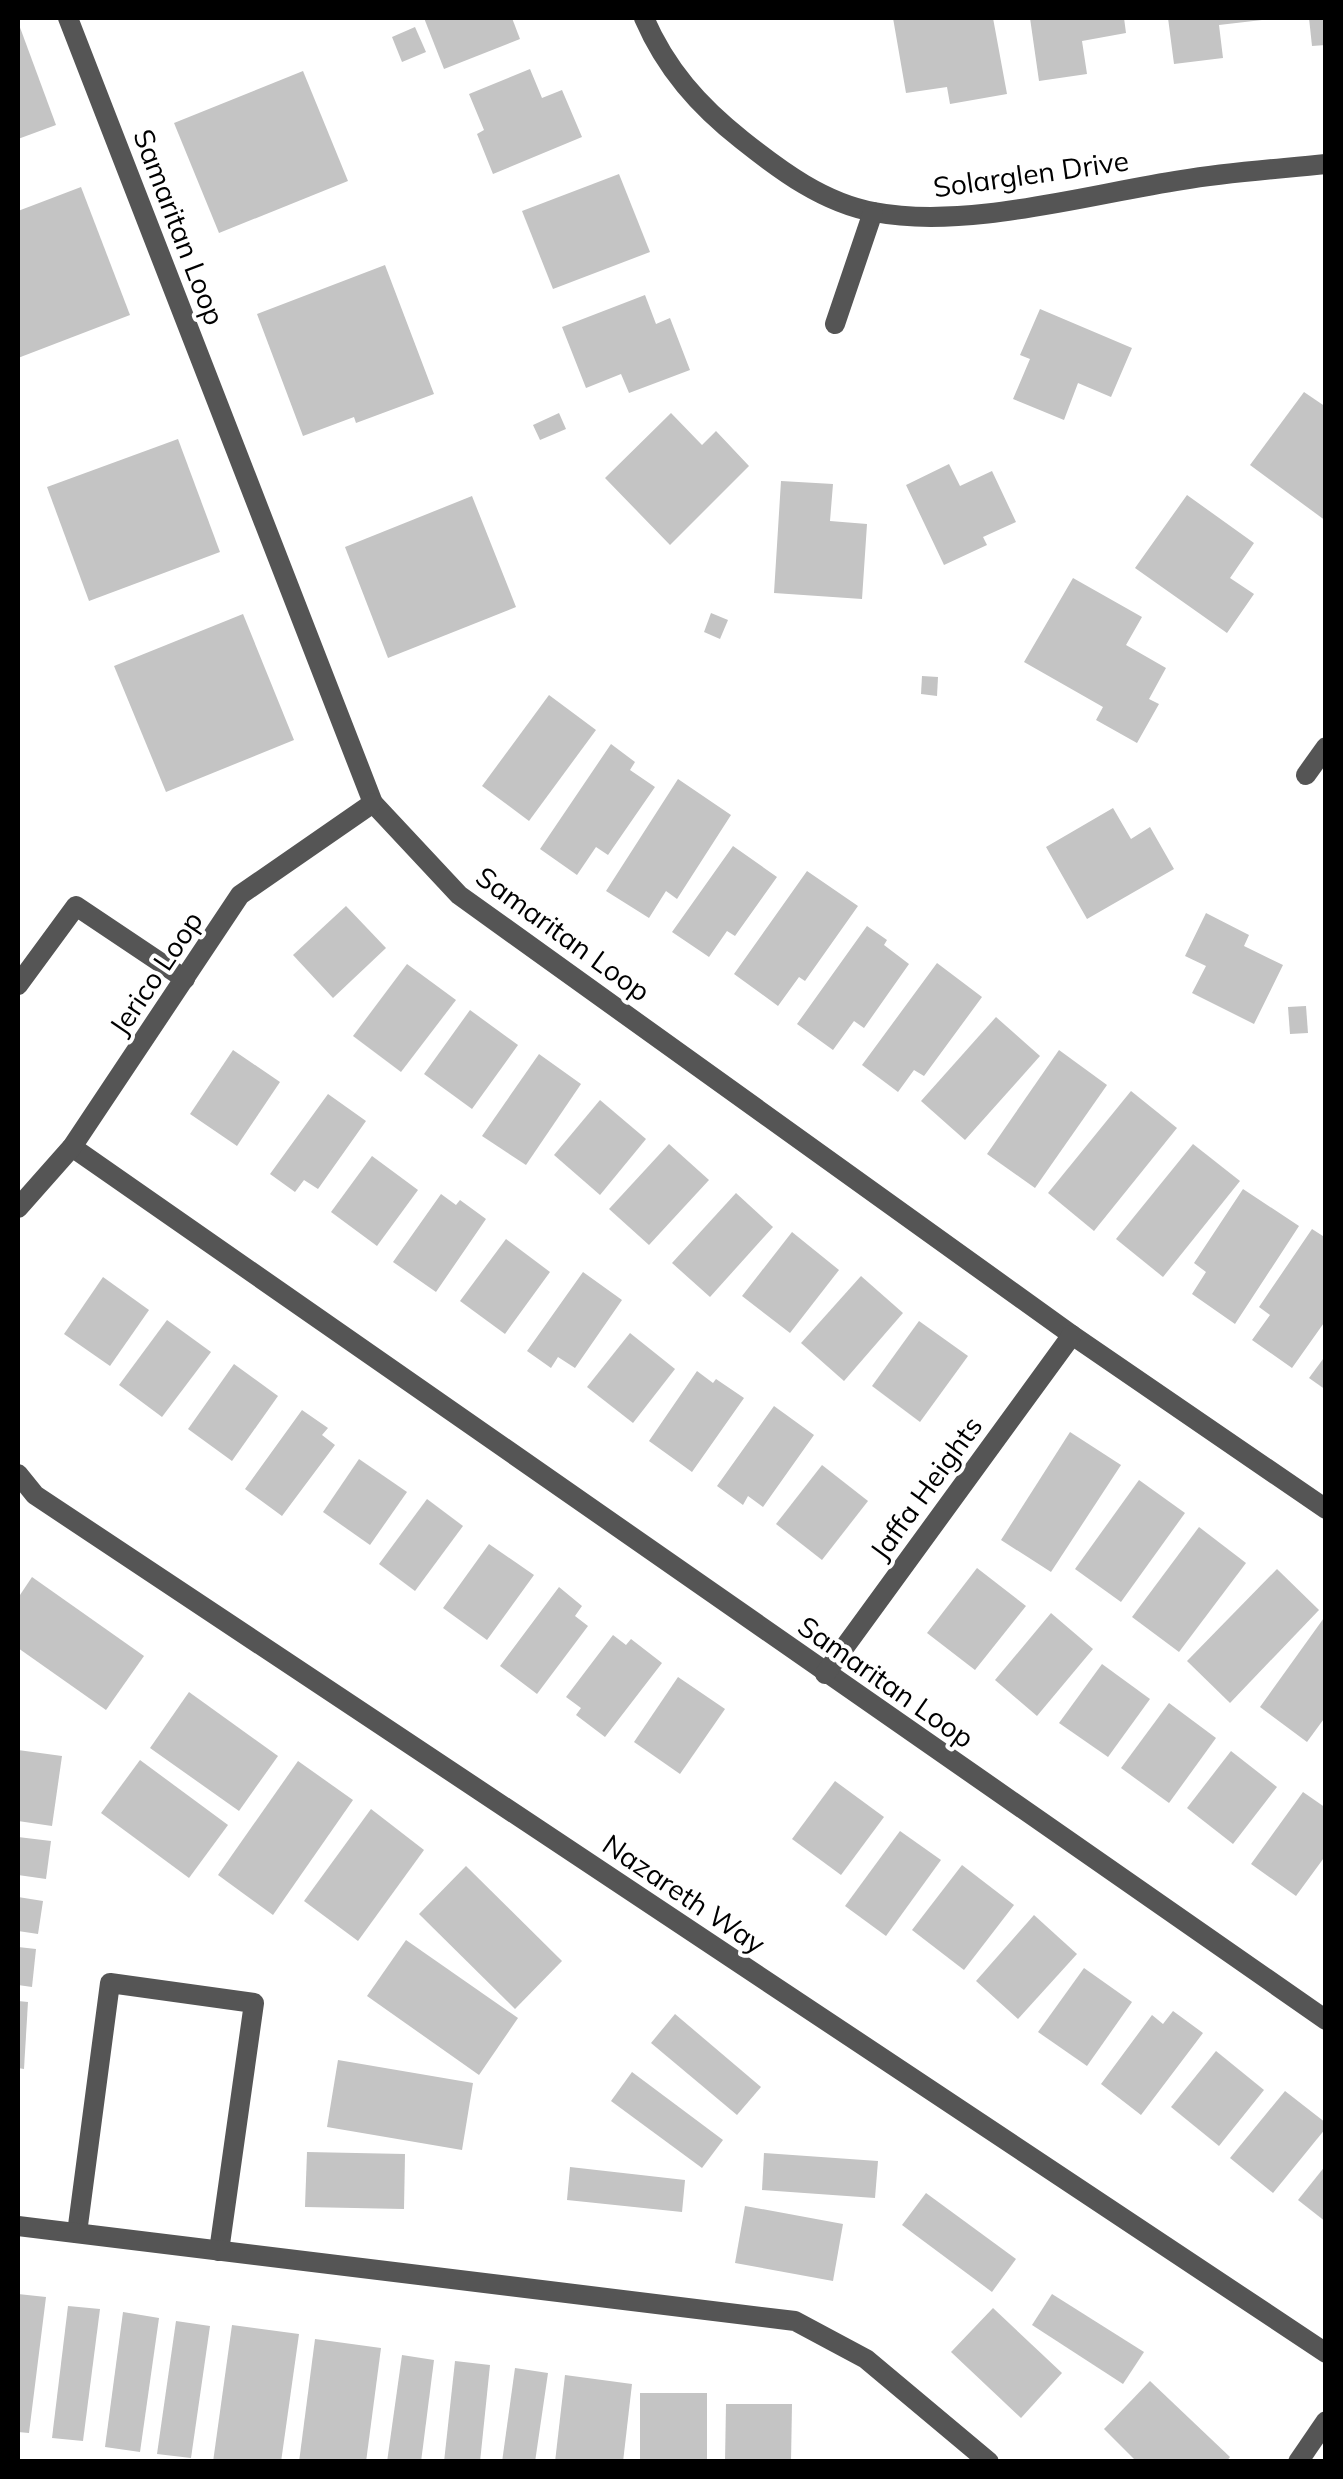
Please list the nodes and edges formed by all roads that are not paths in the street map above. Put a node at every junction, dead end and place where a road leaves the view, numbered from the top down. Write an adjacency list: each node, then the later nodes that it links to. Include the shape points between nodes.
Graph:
1 (68, 18): 8 (street, Samaritan Loop)
2 (644, 18): 4 (street, Solarglen Drive, via 683,86 718,121 784,174)
3 (1326, 164): 4 (street, Solarglen Drive, via 960,215)
4 (872, 212): 5 (street)
5 (836, 324)
6 (1326, 747): 7 (street)
7 (1306, 775)
8 (373, 803): 9 (street, Jerico Loop, via 240,895); 13 (street, Samaritan Loop, via 459,895)
9 (185, 979): 10 (street, via 76,906); 11 (street, Jerico Loop)
10 (18, 985)
11 (72, 1147): 12 (street, Jerico Loop); 16 (street, Samaritan Loop)
12 (22, 1195)
13 (1072, 1335): 15 (street, Samaritan Loop); 16 (street, Jaffa Heights)
14 (18, 1474): 21 (street, Nazareth Way, via 36,1495)
15 (1326, 1510)
16 (825, 1674): 17 (street, Samaritan Loop)
17 (1326, 2020)
18 (18, 2226): 19 (street)
19 (76, 2233): 20 (street); 20 (street, via 110,1983 254,2003)
20 (219, 2251): 23 (street, via 794,2321 866,2359)
21 (1326, 2353)
22 (1326, 2421): 24 (street)
23 (989, 2462)
24 (1298, 2462)

